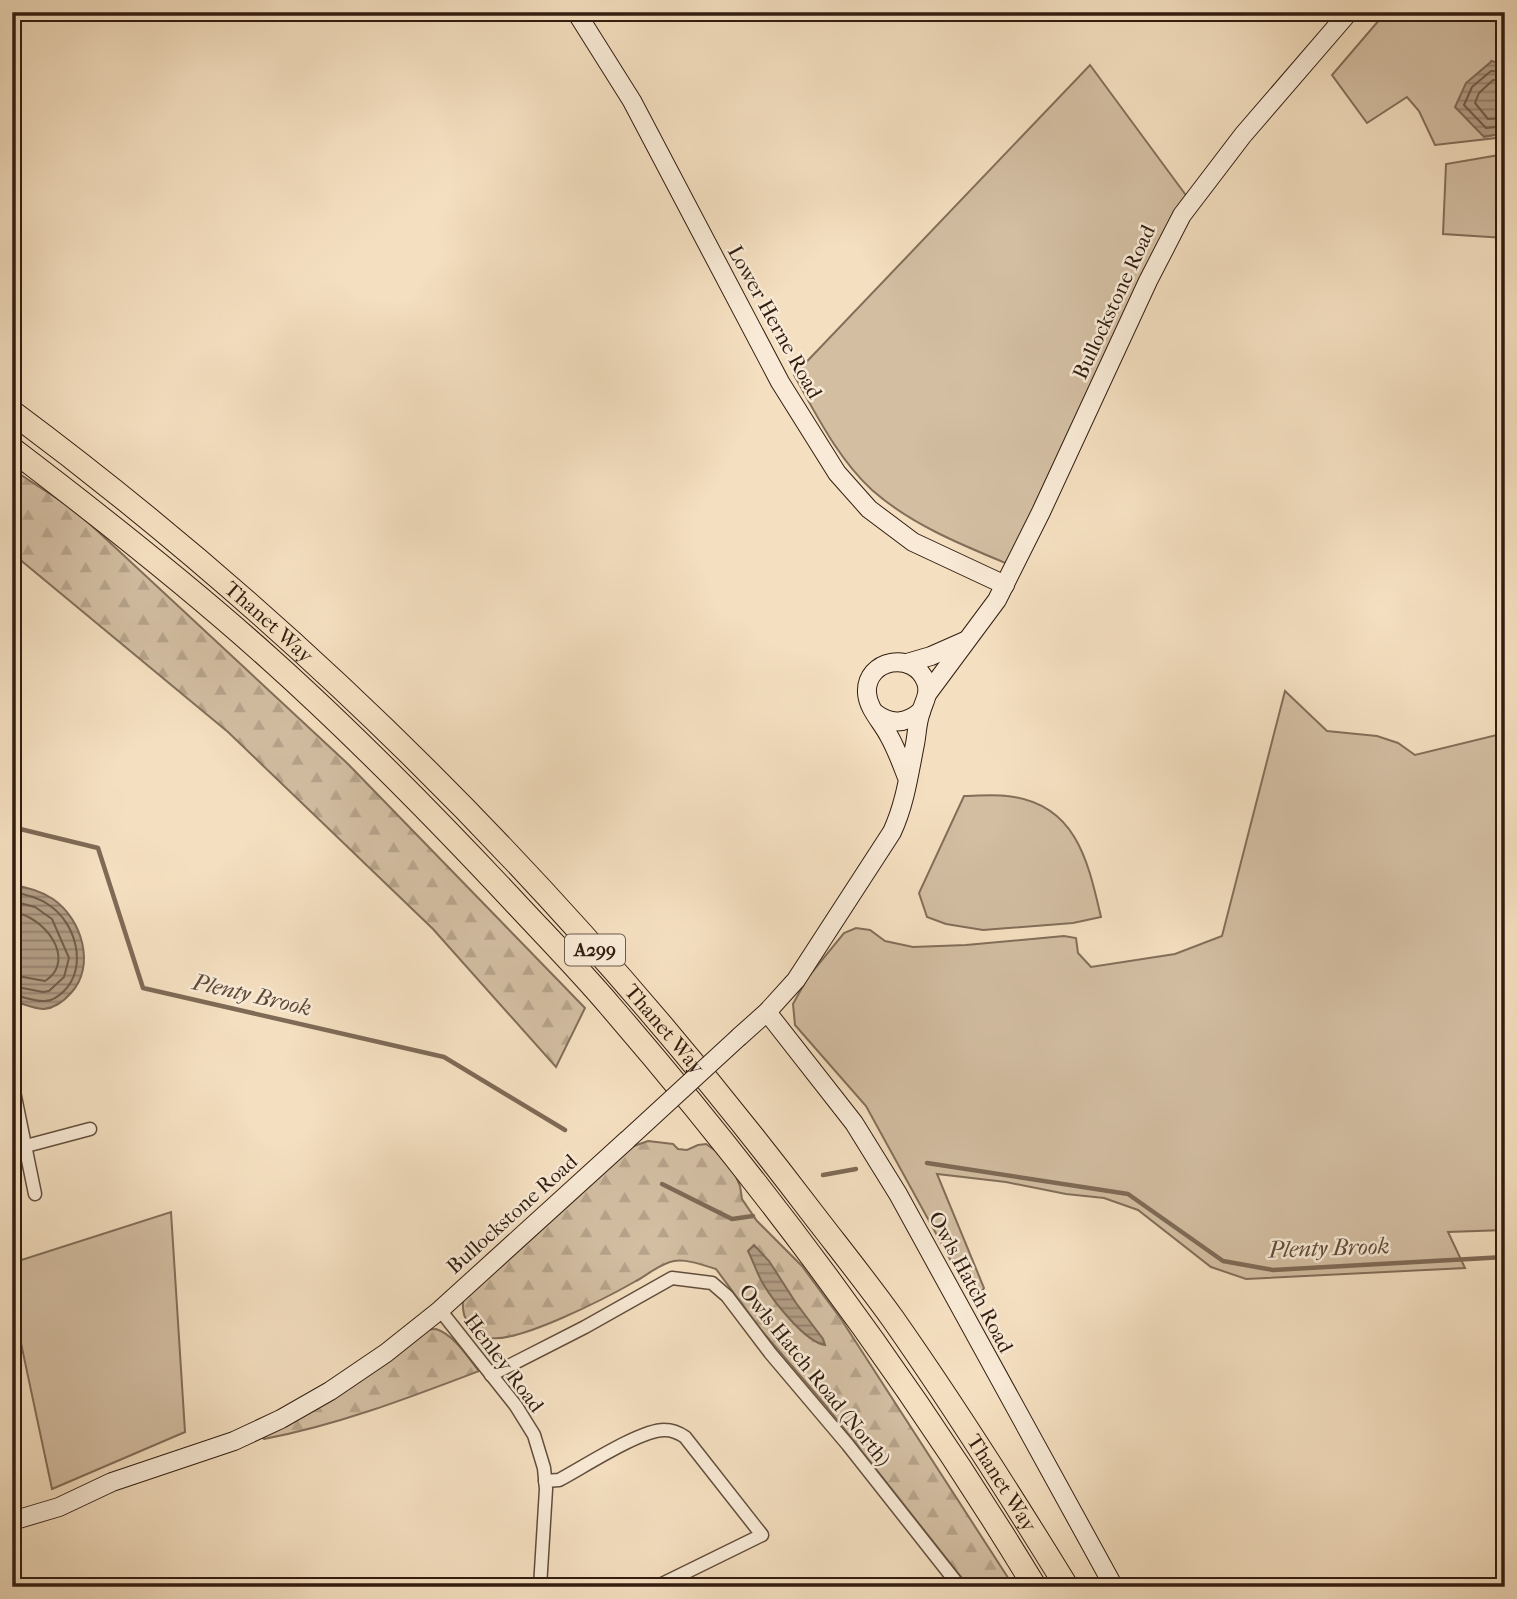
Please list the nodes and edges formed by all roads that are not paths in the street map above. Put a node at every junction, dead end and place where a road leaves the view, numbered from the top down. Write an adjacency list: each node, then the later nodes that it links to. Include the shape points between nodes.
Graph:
1 (576, 12): 5 (street, Lower Herne Road, via 632,101 780,382 837,473 869,509 913,542)
2 (1349, 12): 5 (street, Bullockstone Road, via 1181,215)
3 (12, 412): 26 (highway, Thanet Way / A299, via 197,558 308,658 491,837 620,977 747,1127 892,1318)
4 (12, 449): 25 (highway, Thanet Way / A299, via 191,590 350,733 609,1005 726,1145 869,1333 983,1501)
5 (1005, 585): 6 (street, Bullockstone Road)
6 (967, 640): 7 (street, Bullockstone Road); 8 (street, Bullockstone Road)
7 (906, 663): 8 (street, via 922,674); 10 (street, Bullockstone Road, via 887,663 872,675 867,695)
8 (928, 693): 9 (street, Bullockstone Road)
9 (921, 711): 10 (street, via 913,718 893,722); 11 (street, Bullockstone Road)
10 (875, 713): 11 (street, Bullockstone Road)
11 (908, 780): 12 (street, Bullockstone Road, via 891,832 796,980)
12 (767, 1012): 18 (street, Bullockstone Road, bridge); 27 (street, Owls Hatch Road, via 854,1123 898,1194)
13 (12, 1082): 14 (street)
14 (16, 1118): 16 (street)
15 (90, 1129): 16 (street)
16 (26, 1146): 17 (street)
17 (35, 1194)
18 (440, 1310): 19 (street, Henley Road); 21 (street, Bullockstone Road, via 386,1353 281,1419 234,1441)
19 (491, 1375): 20 (street, Henley Road, via 534,1435); 24 (street, Owls Hatch Road (North), via 672,1278 712,1283)
20 (545, 1481): 22 (street, Henley Road); 23 (street, via 559,1480 646,1434 666,1430 685,1437 762,1535)
21 (12, 1521)
22 (540, 1587)
23 (656, 1587)
24 (960, 1587)
25 (1035, 1587)
26 (1067, 1587)
27 (1114, 1587)

